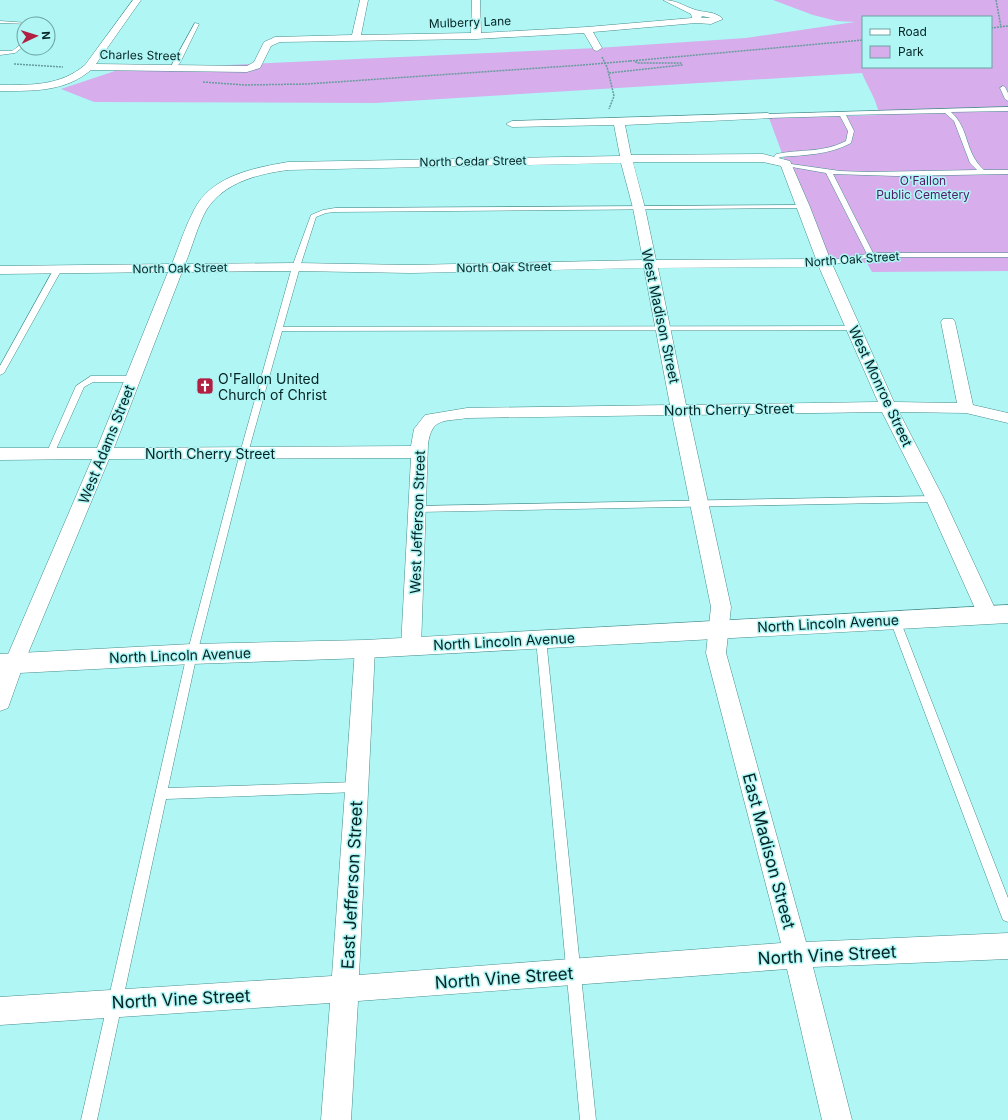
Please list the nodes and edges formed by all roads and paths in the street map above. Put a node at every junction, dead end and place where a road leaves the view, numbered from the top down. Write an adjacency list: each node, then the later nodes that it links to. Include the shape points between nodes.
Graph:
1 (137, 0): 21 (street)
2 (364, 0): 14 (street)
3 (476, 0): 13 (street)
4 (667, 0): 12 (street, Mulberry Lane, via 696,16)
5 (996, 0): 10 (path)
6 (0, 22): 7 (lane)
7 (16, 23)
8 (197, 24): 22 (lane, via 177,63)
9 (1008, 26): 10 (path)
10 (1001, 27): 11 (path)
11 (992, 28)
12 (587, 30): 13 (street, Mulberry Lane); 16 (street)
13 (476, 36): 14 (street, Mulberry Lane)
14 (356, 38): 20 (street, Mulberry Lane, via 278,39 267,44)
15 (862, 40): 19 (path)
16 (597, 48): 23 (path)
17 (16, 50): 18 (lane)
18 (0, 53)
19 (635, 61): 23 (path, via 682,65); 24 (path, bridge)
20 (260, 64): 22 (street, Charles Street, via 238,70)
21 (89, 67): 22 (street, Charles Street); 25 (street, Charles Street, via 69,80 50,87)
22 (171, 69)
23 (609, 74): 32 (path, via 614,96 609,109)
24 (307, 84)
25 (0, 88)
26 (1003, 88): 27 (lane)
27 (1008, 99)
28 (1008, 109): 29 (lane)
29 (947, 112): 30 (lane); 37 (lane, via 961,129 964,144 973,163)
30 (842, 114): 31 (lane); 35 (lane, via 851,131 849,142 828,151 778,155)
31 (768, 116): 32 (street)
32 (616, 122): 33 (street); 34 (street, West Madison Street)
33 (512, 124)
34 (626, 159): 35 (street, North Cedar Street, via 762,158); 40 (street, West Madison Street); 41 (street, North Cedar Street, via 345,163 280,167 241,176 221,186 209,196)
35 (780, 162): 36 (lane, via 808,170); 39 (street, West Monroe Street)
36 (829, 172): 37 (lane); 42 (lane)
37 (983, 172): 38 (lane)
38 (1008, 172)
39 (804, 207): 40 (lane); 44 (street, West Monroe Street)
40 (639, 208): 45 (street, West Madison Street); 46 (lane, via 325,211 313,216)
41 (194, 223): 47 (street, West Adams Street)
42 (871, 255): 43 (lane, North Oak Street); 44 (lane, North Oak Street)
43 (1008, 255)
44 (827, 263): 45 (street, North Oak Street); 51 (street, West Monroe Street)
45 (649, 264): 46 (street, North Oak Street, via 411,269); 53 (street, West Madison Street)
46 (296, 267): 47 (street, North Oak Street); 52 (lane)
47 (177, 268): 49 (street, North Oak Street); 55 (street, West Adams Street)
48 (0, 270): 49 (street, North Oak Street)
49 (58, 270): 54 (lane)
50 (948, 322): 57 (street)
51 (854, 328): 53 (lane); 56 (street, West Monroe Street)
52 (279, 329): 53 (lane); 63 (lane)
53 (663, 329): 58 (street, West Madison Street)
54 (0, 373)
55 (132, 379): 62 (street, West Adams Street); 65 (lane, via 91,379 80,386)
56 (888, 407): 57 (street, North Cherry Street); 58 (street, North Cherry Street); 66 (street, West Monroe Street)
57 (966, 408): 60 (street, North Cherry Street)
58 (680, 409): 59 (street, North Cherry Street); 67 (street, West Madison Street)
59 (448, 415): 61 (street, West Jefferson Street, via 431,419 422,429)
60 (1008, 418)
61 (420, 452): 63 (street, North Cherry Street); 68 (street, West Jefferson Street)
62 (103, 453): 63 (street, North Cherry Street); 65 (street, North Cherry Street); 76 (street, West Adams Street)
63 (244, 453): 75 (lane)
64 (0, 454): 65 (street, North Cherry Street)
65 (50, 454)
66 (935, 499): 67 (lane); 69 (street, West Monroe Street)
67 (698, 503): 68 (lane); 71 (street, West Madison Street, via 721,607)
68 (418, 508): 73 (street, West Jefferson Street)
69 (998, 615): 70 (main road, North Lincoln Avenue)
70 (894, 620): 71 (main road, North Lincoln Avenue); 80 (lane)
71 (718, 629): 72 (main road, North Lincoln Avenue); 82 (street, East Madison Street, via 716,653)
72 (541, 639): 73 (main road, North Lincoln Avenue); 83 (lane)
73 (411, 647): 74 (main road, North Lincoln Avenue)
74 (365, 649): 75 (main road, North Lincoln Avenue); 78 (street, East Jefferson Street)
75 (192, 654): 76 (main road, North Lincoln Avenue); 79 (lane)
76 (7, 664): 77 (street, West Adams Street)
77 (0, 702)
78 (357, 787): 79 (lane); 84 (street, East Jefferson Street)
79 (160, 794): 85 (lane)
80 (1008, 915)
81 (1008, 946): 82 (street, North Vine Street)
82 (797, 955): 83 (street, North Vine Street); 90 (street, East Madison Street)
83 (574, 973): 84 (street, North Vine Street); 89 (lane)
84 (345, 989): 85 (street, North Vine Street); 88 (street, East Jefferson Street)
85 (115, 1003): 86 (street, North Vine Street); 87 (lane)
86 (0, 1011)
87 (89, 1120)
88 (336, 1120)
89 (588, 1120)
90 (837, 1120)

